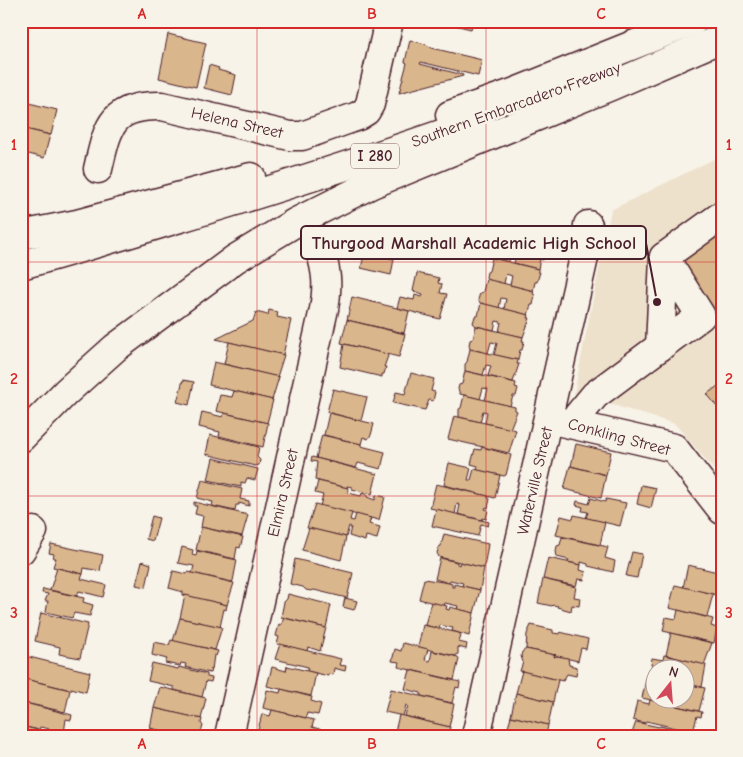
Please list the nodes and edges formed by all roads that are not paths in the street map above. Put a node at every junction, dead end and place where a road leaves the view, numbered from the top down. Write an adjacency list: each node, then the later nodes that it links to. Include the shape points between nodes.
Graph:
1 (389, 21): 6 (main road, Helena Street, via 370,104 358,116 302,136 290,136 162,106 143,105 127,111 114,122 106,134)
2 (693, 21): 9 (main road, Southern Embarcadero Freeway / I 280, via 513,93 424,124 248,178 77,224)
3 (722, 25): 12 (main road, Southern Embarcadero Freeway / I 280, via 438,136)
4 (722, 38): 15 (main road, via 372,184 296,222 235,259 115,348)
5 (722, 51): 16 (main road, via 374,198 304,232 188,304 120,355)
6 (98, 169)
7 (722, 215): 11 (main road)
8 (588, 225): 14 (main road, Waterville Street)
9 (21, 235)
10 (320, 250): 18 (main road, Elmira Street, via 328,288)
11 (664, 257): 13 (main road); 13 (main road, via 701,316)
12 (21, 265)
13 (660, 347): 14 (main road)
14 (560, 422): 17 (main road, Conkling Street, via 674,448); 19 (main road, Waterville Street)
15 (21, 438)
16 (21, 450)
17 (722, 510)
18 (230, 736)
19 (476, 736)

